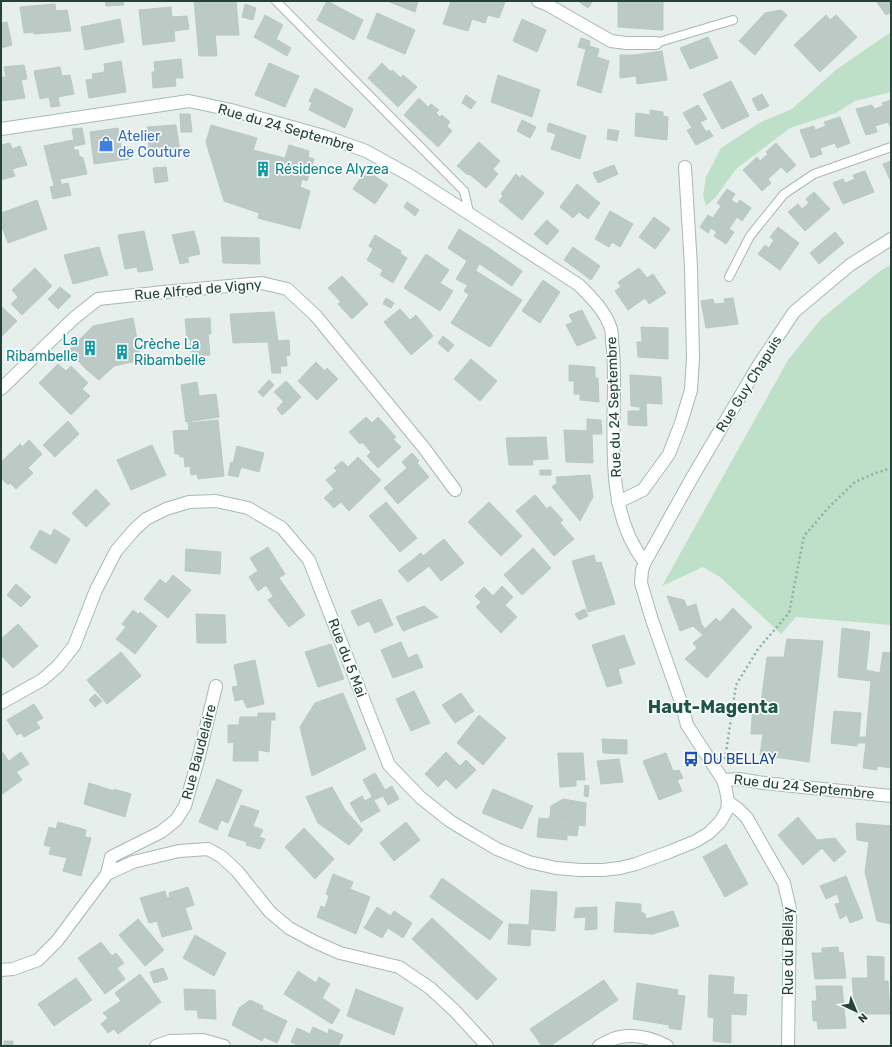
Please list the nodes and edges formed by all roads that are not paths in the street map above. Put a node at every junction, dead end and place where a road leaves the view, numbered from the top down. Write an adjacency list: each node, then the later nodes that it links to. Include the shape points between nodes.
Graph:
1 (276, 1): 8 (lane, via 464,191)
2 (538, 1): 4 (street, via 611,41 626,44)
3 (733, 20): 4 (lane)
4 (656, 43)
5 (1, 129): 8 (street, Rue du 24 Septembre, via 192,101 317,134 366,152 412,176)
6 (891, 148): 10 (lane, via 814,174 784,194 750,236)
7 (686, 167): 13 (street, via 691,267 691,390 670,454 643,490)
8 (469, 212): 13 (street, Rue du 24 Septembre, via 580,285 598,304 611,329 614,364 614,456)
9 (891, 239): 14 (street, Rue Guy Chapuis, via 850,265 794,312 758,366)
10 (729, 277)
11 (1, 389): 12 (street, Rue Alfred de Vigny, via 73,319 98,299 262,283 287,289 316,316)
12 (455, 490)
13 (618, 502): 14 (street, Rue du 24 Septembre, via 627,533)
14 (644, 562): 17 (street, Rue du 24 Septembre, via 641,583 688,725)
15 (216, 686): 20 (street, Rue Baudelaire, via 185,806 176,820 161,832 111,857)
16 (1, 704): 19 (street, Rue du 5 Mai, via 42,680 58,666 74,646 112,557 135,529 146,519 166,509 189,502 216,501 248,508 282,528 309,560 389,765 421,798 450,821 497,849 529,862 556,868 620,868 669,852 709,833 720,822 727,810)
17 (723, 780): 18 (street, Rue du 24 Septembre, via 739,779); 19 (street)
18 (891, 796)
19 (728, 802): 27 (street, Rue du Bellay, via 746,818 784,883 790,909)
20 (107, 874): 21 (street, Rue Baudelaire, via 57,941 38,960 14,969); 24 (street, Rue Baudelaire, via 133,862 178,851 208,849 237,871 270,912 289,928 340,953 399,967 430,988 456,1011)
21 (1, 970)
22 (156, 1046): 23 (street, via 170,1041 203,1040)
23 (224, 1046)
24 (487, 1046)
25 (599, 1046): 26 (street, via 619,1037 637,1036 651,1038)
26 (667, 1046)
27 (788, 1046)

